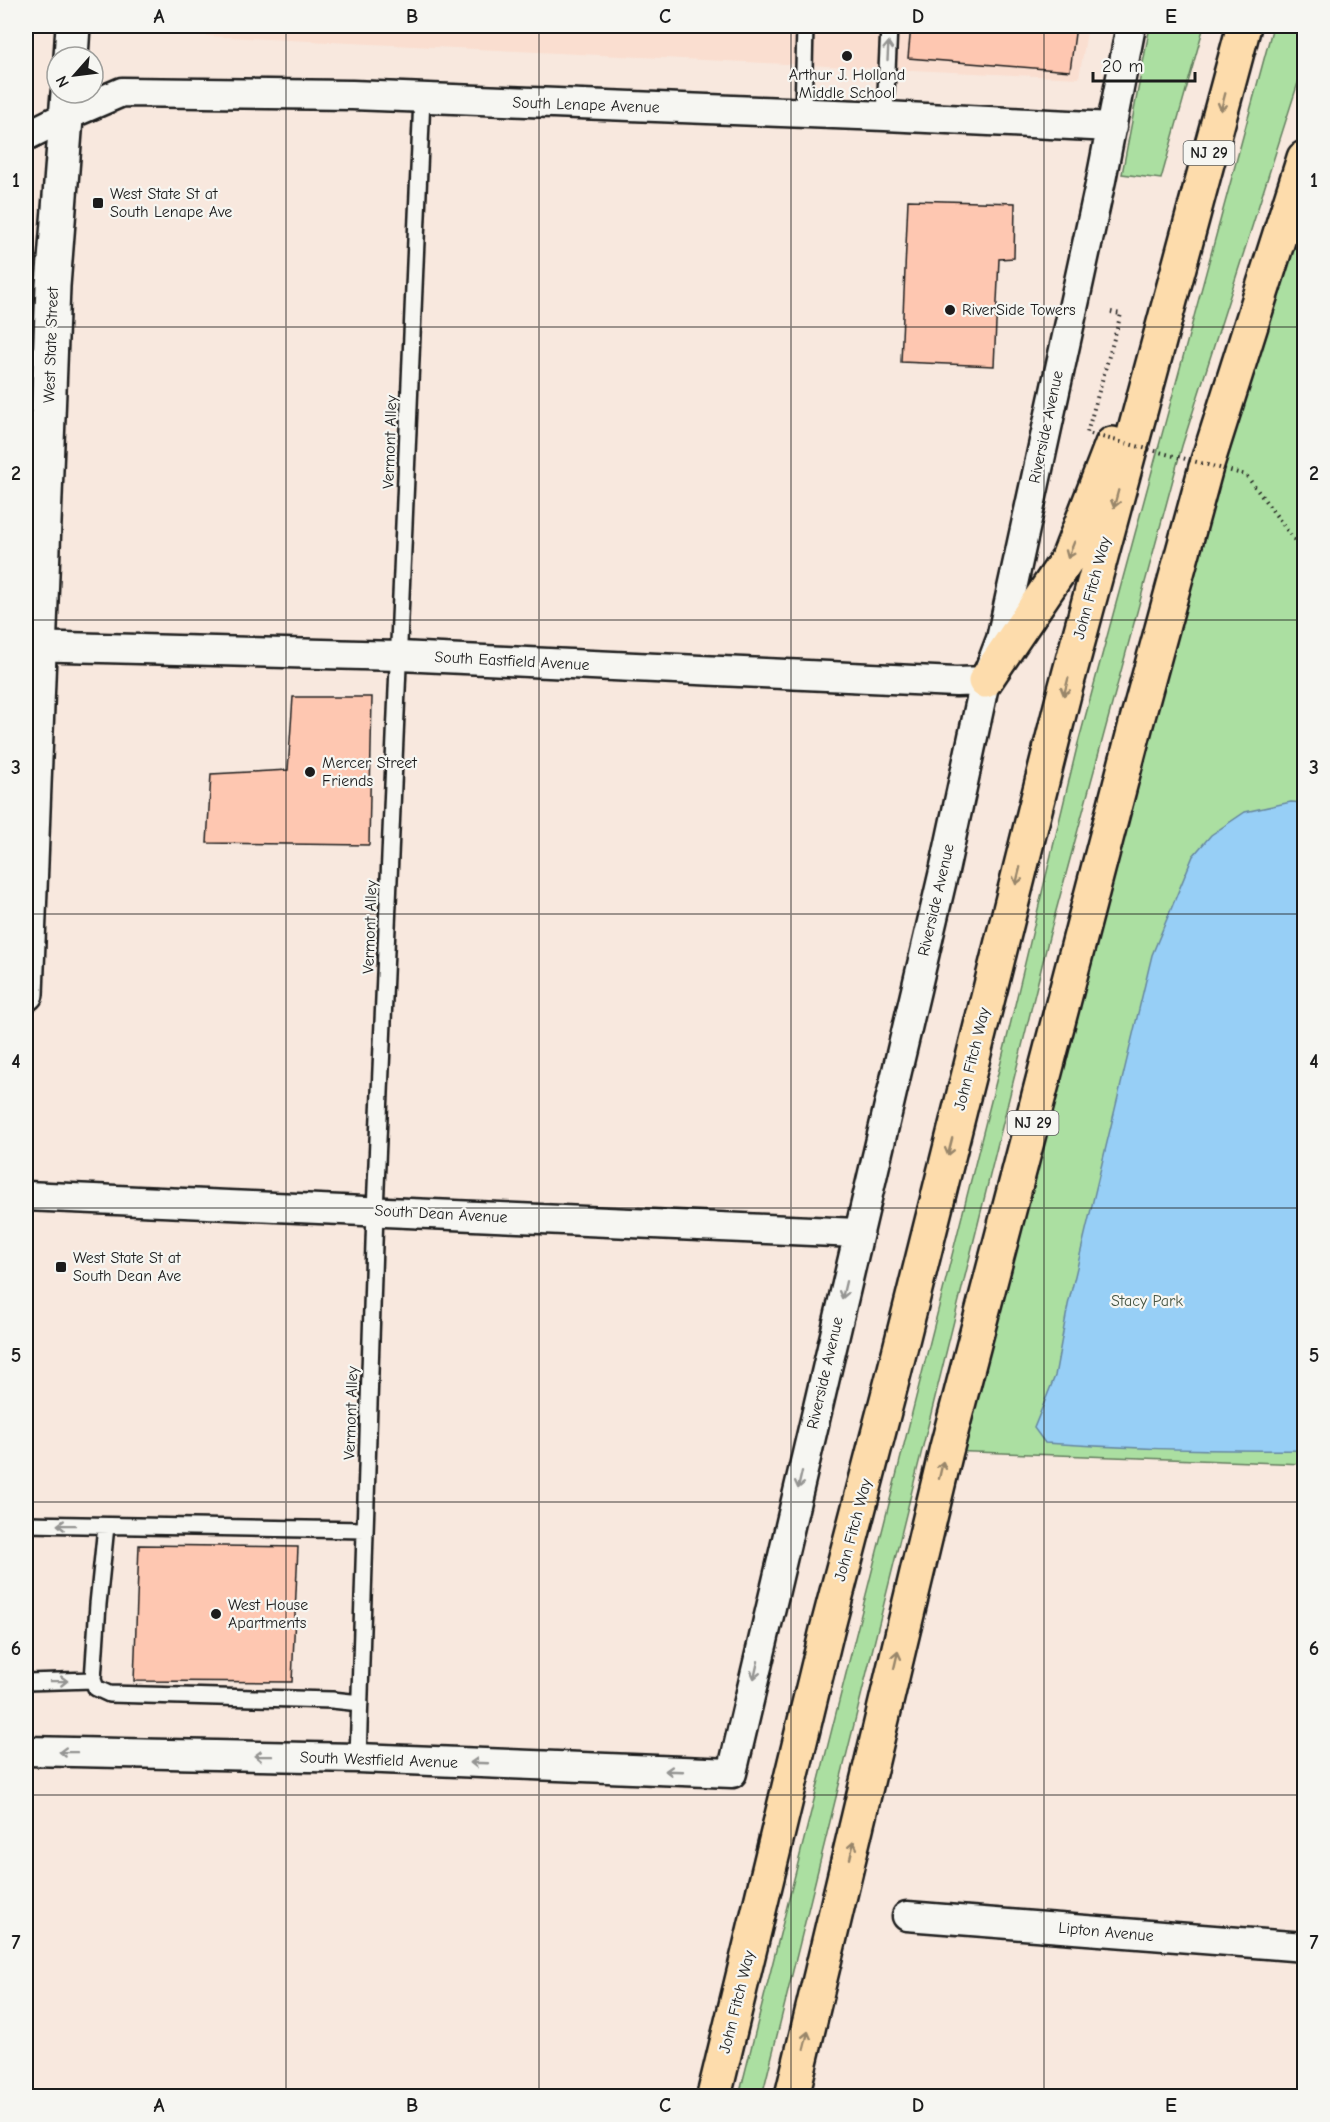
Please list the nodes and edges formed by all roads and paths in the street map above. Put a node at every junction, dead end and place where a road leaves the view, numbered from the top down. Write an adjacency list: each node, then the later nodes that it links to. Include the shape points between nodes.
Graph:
1 (73, 26): 6 (main road)
2 (806, 26): 11 (lane)
3 (1131, 26): 13 (street, Riverside Avenue)
4 (1244, 26): 16 (highway, John Fitch Way / NJ 29, one-way to 16)
5 (889, 27): 12 (lane, one-way to 5)
6 (72, 45)
7 (105, 96): 8 (street, South Lenape Avenue, via 122,92)
8 (422, 98): 11 (street, South Lenape Avenue); 20 (lane, Vermont Alley)
9 (66, 105): 14 (street, South Lenape Avenue)
10 (67, 105): 19 (main road, West State Street)
11 (803, 113): 12 (street, South Lenape Avenue)
12 (885, 116): 13 (street, South Lenape Avenue)
13 (1112, 127): 21 (street, Riverside Avenue, via 1001,639)
14 (26, 136)
15 (1305, 158): 38 (highway, NJ 29, one-way to 15, via 946,1451 1137,723 1206,467)
16 (1174, 280): 21 (highway, one-way to 21, via 1068,558); 37 (highway, John Fitch Way / NJ 29, one-way to 37, via 1062,701 827,1630)
17 (1111, 312): 18 (path, bridge, via 1121,314 1087,433 1246,475)
18 (1305, 553)
19 (32, 646): 20 (street, South Eastfield Avenue); 22 (main road, West State Street)
20 (399, 656): 21 (street, South Eastfield Avenue); 24 (lane, Vermont Alley)
21 (985, 681): 25 (street, Riverside Avenue)
22 (26, 994)
23 (26, 1196): 24 (street, South Dean Avenue)
24 (375, 1211): 25 (street, South Dean Avenue); 28 (lane, Vermont Alley)
25 (857, 1233): 34 (street, Riverside Avenue, one-way to 34)
26 (26, 1524): 27 (lane, one-way to 26)
27 (106, 1526): 28 (lane); 29 (lane)
28 (365, 1530): 31 (lane, Vermont Alley)
29 (93, 1680): 30 (lane, one-way to 29); 31 (lane, via 96,1688 108,1694)
30 (26, 1682)
31 (360, 1703): 33 (lane, Vermont Alley)
32 (26, 1751): 33 (street, South Westfield Avenue, one-way to 32)
33 (358, 1758): 34 (street, South Westfield Avenue, one-way to 33)
34 (732, 1773)
35 (907, 1916): 36 (street, Lipton Avenue)
36 (1305, 1947)
37 (714, 2097)
38 (792, 2097)

